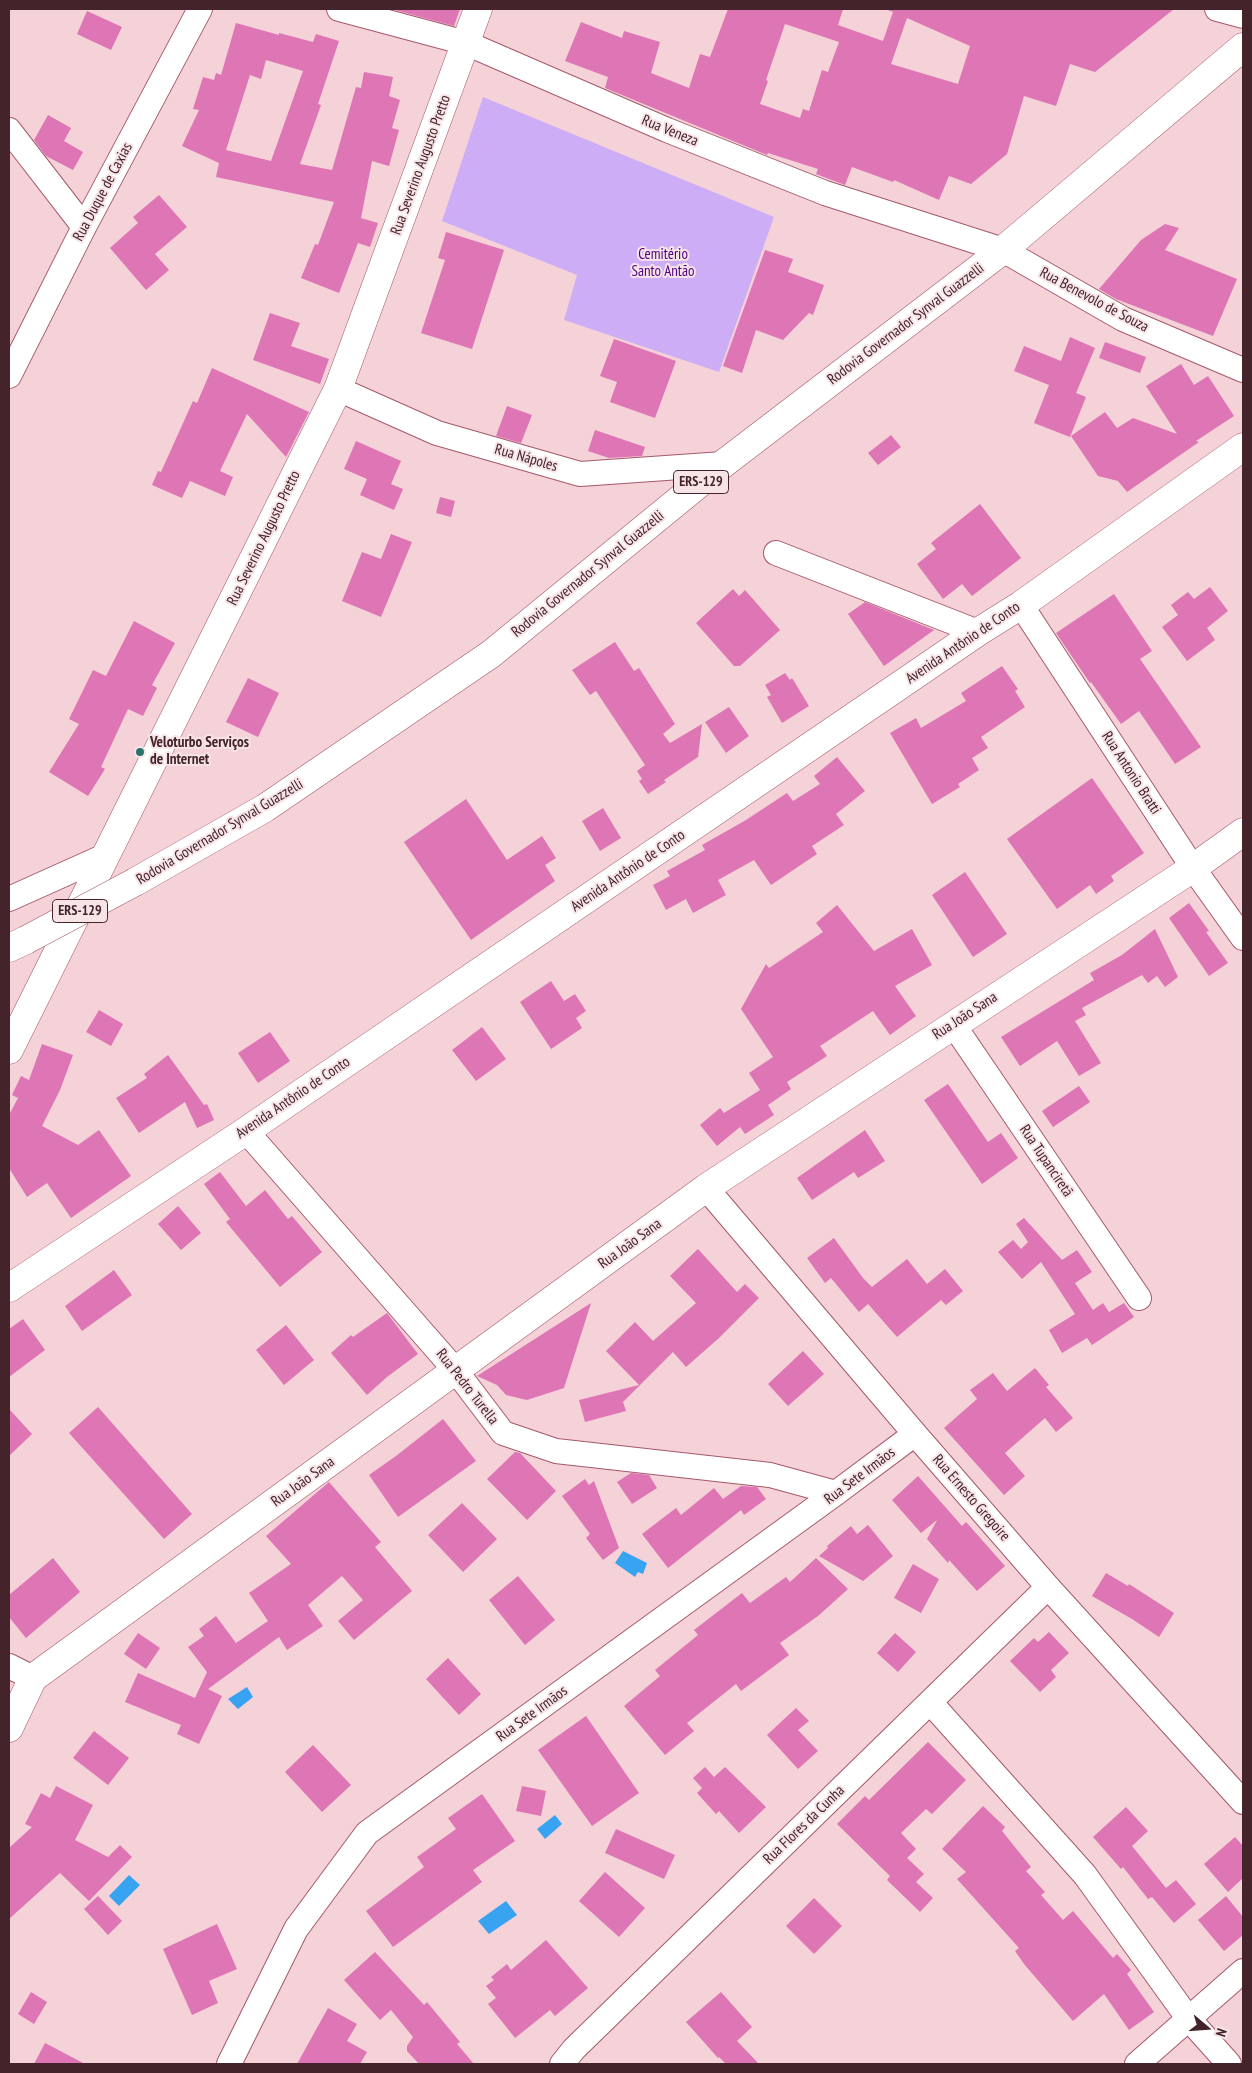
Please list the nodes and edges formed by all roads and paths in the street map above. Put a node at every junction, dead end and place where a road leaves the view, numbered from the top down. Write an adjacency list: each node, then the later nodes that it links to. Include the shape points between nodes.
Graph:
1 (200, 9): 9 (street, Rua Duque de Caxias)
2 (339, 9): 6 (street, Rua Veneza)
3 (478, 9): 6 (street, Rua Severino Augusto Pretto)
4 (1217, 9): 5 (street)
5 (1243, 16)
6 (466, 43): 10 (street, Rua Veneza, via 667,130 825,193); 13 (street, Rua Severino Augusto Pretto)
7 (1243, 47): 10 (street, Rodovia Governador Synval Guazzelli / ERS-129)
8 (9, 130): 9 (street)
9 (84, 227): 12 (street, Rua Duque de Caxias)
10 (1003, 250): 11 (street, Rua Benevolo de Souza, via 1123,319); 15 (street, Rodovia Governador Synval Guazzelli / ERS-129)
11 (1243, 370)
12 (9, 376)
13 (338, 389): 15 (street, Rua Nápoles, via 437,433 580,474); 20 (street, Rua Severino Augusto Pretto)
14 (1243, 448): 17 (street, Avenida Antônio de Conto)
15 (723, 464): 24 (street, Rodovia Governador Synval Guazzelli / ERS-129, bridge, via 490,654 265,808)
16 (776, 553): 18 (street)
17 (1021, 605): 18 (street, Avenida Antônio de Conto); 21 (street, Rua Antonio Bratti)
18 (978, 632): 27 (street, Avenida Antônio de Conto)
19 (1243, 832): 21 (street, Rua João Sana)
20 (107, 855): 22 (street); 26 (street, Rua Severino Augusto Pretto)
21 (1193, 868): 23 (street, Rua Antonio Bratti); 25 (street, Rua João Sana)
22 (9, 899)
23 (1243, 938)
24 (17, 944)
25 (953, 1024): 28 (street, Rua João Sana); 30 (street, Rua Tupanciretã)
26 (9, 1050)
27 (246, 1131): 29 (street, Avenida Antônio de Conto); 31 (street, Rua Pedro Turella)
28 (706, 1188): 31 (street, Rua João Sana); 32 (street, Rua Ernesto Gregoire)
29 (9, 1288)
30 (1139, 1298)
31 (456, 1371): 33 (street, Rua Pedro Turella, via 503,1433 556,1451 770,1475); 36 (street, Rua João Sana)
32 (915, 1434): 33 (street, Rua Sete Irmãos); 34 (street, Rua Ernesto Gregoire)
33 (836, 1494): 42 (street, Rua Sete Irmãos, via 367,1833 296,1929)
34 (1048, 1587): 37 (street, Rua Flores da Cunha); 39 (street, Rua Ernesto Gregoire)
35 (9, 1666): 36 (street)
36 (33, 1678): 38 (street)
37 (930, 1702): 41 (street, via 1085,1875); 43 (street, Rua Flores da Cunha)
38 (9, 1728)
39 (1243, 1802)
40 (1243, 1971): 41 (street)
41 (1188, 2018): 44 (street); 45 (street)
42 (229, 2064)
43 (562, 2064)
44 (1137, 2064)
45 (1229, 2064)

